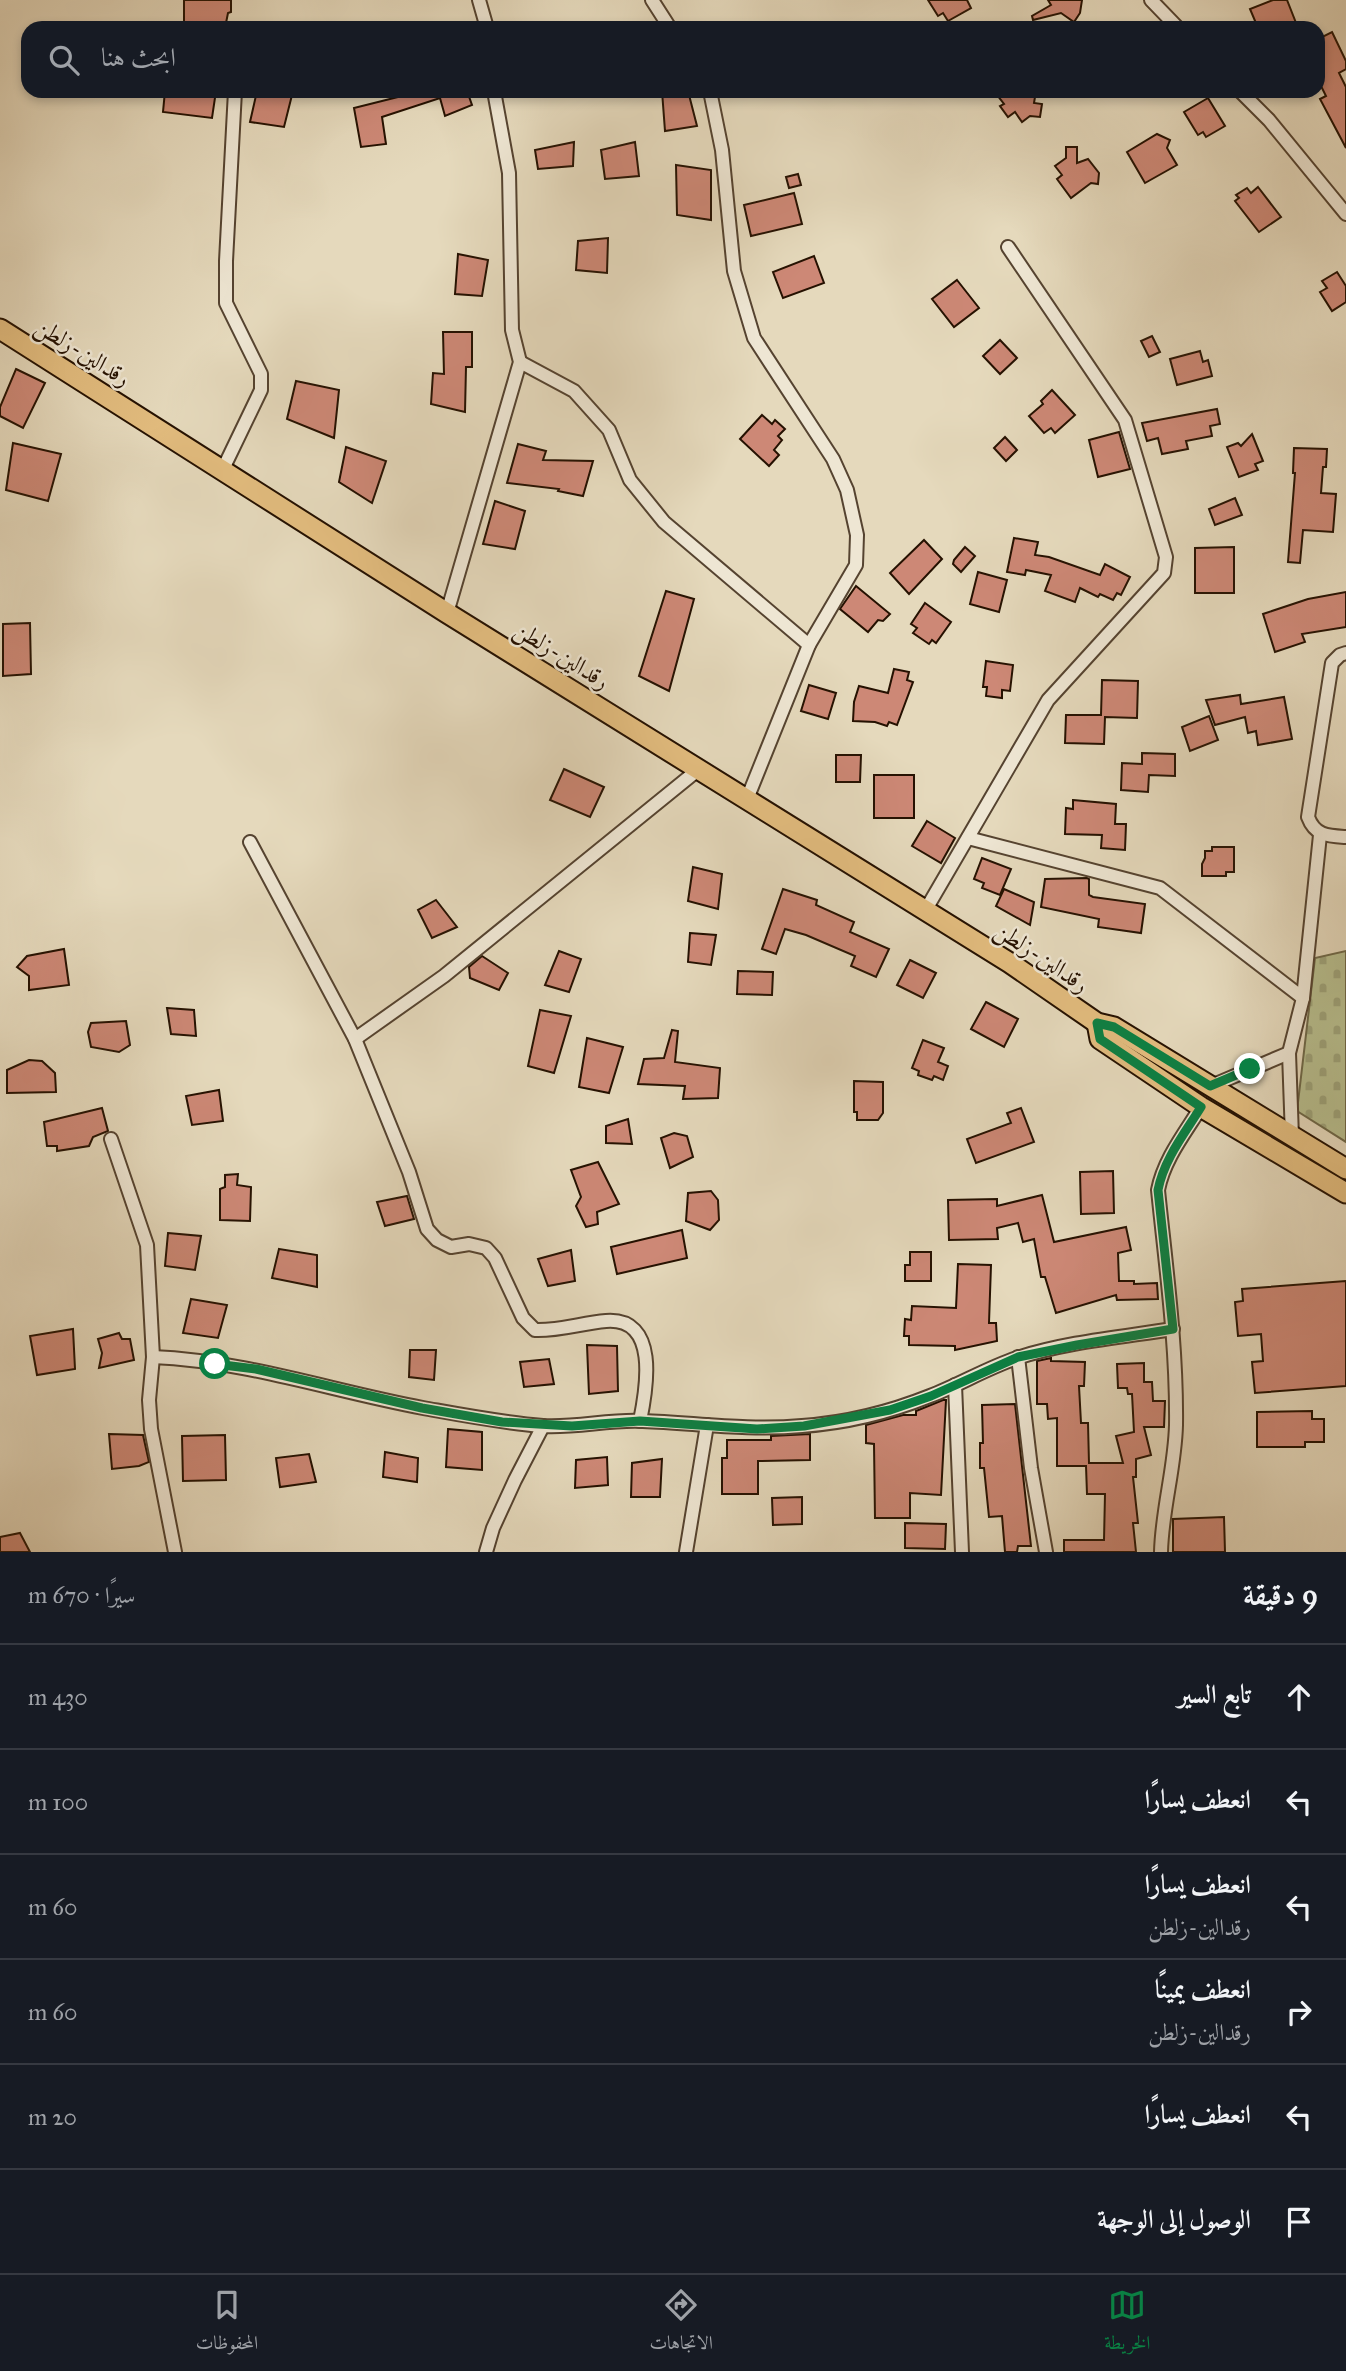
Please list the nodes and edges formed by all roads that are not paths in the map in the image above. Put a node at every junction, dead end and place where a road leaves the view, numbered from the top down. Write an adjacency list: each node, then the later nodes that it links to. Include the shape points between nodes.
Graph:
1 (479, 0): 4 (street)
2 (652, 0): 5 (street)
3 (1151, 0): 6 (street)
4 (485, 21)
5 (666, 21)
6 (1171, 21)
7 (235, 98): 15 (street, via 226,303 261,374 261,390)
8 (495, 98): 14 (street, via 509,173 512,330)
9 (711, 98): 17 (street, via 722,150 734,271 754,338 833,459 847,490 857,535 856,565)
10 (1247, 98): 11 (street)
11 (1346, 214)
12 (1008, 247): 23 (street, via 1125,420 1166,557 1164,573 1048,700)
13 (0, 329): 15 (main road, رقدالين-زلطن)
14 (520, 362): 16 (street); 17 (street, via 574,391 608,430 630,480 664,522)
15 (223, 469): 16 (main road, رقدالين-زلطن)
16 (447, 613): 19 (main road, رقدالين-زلطن)
17 (809, 645): 20 (street)
18 (1346, 653): 21 (street, via 1332,663 1308,817)
19 (699, 769): 20 (main road, رقدالين-زلطن); 28 (street, via 444,976)
20 (747, 799): 25 (main road, رقدالين-زلطن)
21 (1321, 835): 22 (street); 26 (street)
22 (1346, 837)
23 (968, 838): 25 (street); 26 (street, via 1160,888)
24 (250, 842): 28 (street)
25 (925, 911): 27 (main road, رقدالين-زلطن)
26 (1303, 998): 29 (street)
27 (1097, 1023): 30 (main road, رقدالين-زلطن, via 1114,1027); 31 (main road, رقدالين-زلطن, via 1100,1039)
28 (355, 1039): 40 (street, via 410,1172 427,1228 451,1247 469,1244 486,1248 523,1318 535,1330 608,1321 630,1325 640,1335 645,1352 646,1393)
29 (1289, 1053): 30 (street); 32 (street)
30 (1210, 1086): 32 (main road, رقدالين-زلطن)
31 (1201, 1107): 35 (main road, رقدالين-زلطن); 36 (street, via 1161,1174 1158,1190)
32 (1292, 1137): 34 (main road, رقدالين-زلطن)
33 (111, 1139): 37 (street, via 147,1245)
34 (1346, 1169)
35 (1346, 1193)
36 (1173, 1329): 38 (street); 48 (street, via 1174,1455)
37 (153, 1357): 42 (street, via 256,1369 422,1408); 43 (street, via 151,1429)
38 (1018, 1357): 39 (street); 47 (street)
39 (955, 1385): 41 (street, via 890,1410 839,1421 757,1429); 46 (street)
40 (640, 1421): 41 (street); 42 (street)
41 (708, 1425): 45 (street)
42 (544, 1426): 44 (street, via 493,1528)
43 (175, 1552)
44 (486, 1552)
45 (687, 1552)
46 (962, 1552)
47 (1046, 1552)
48 (1161, 1552)

